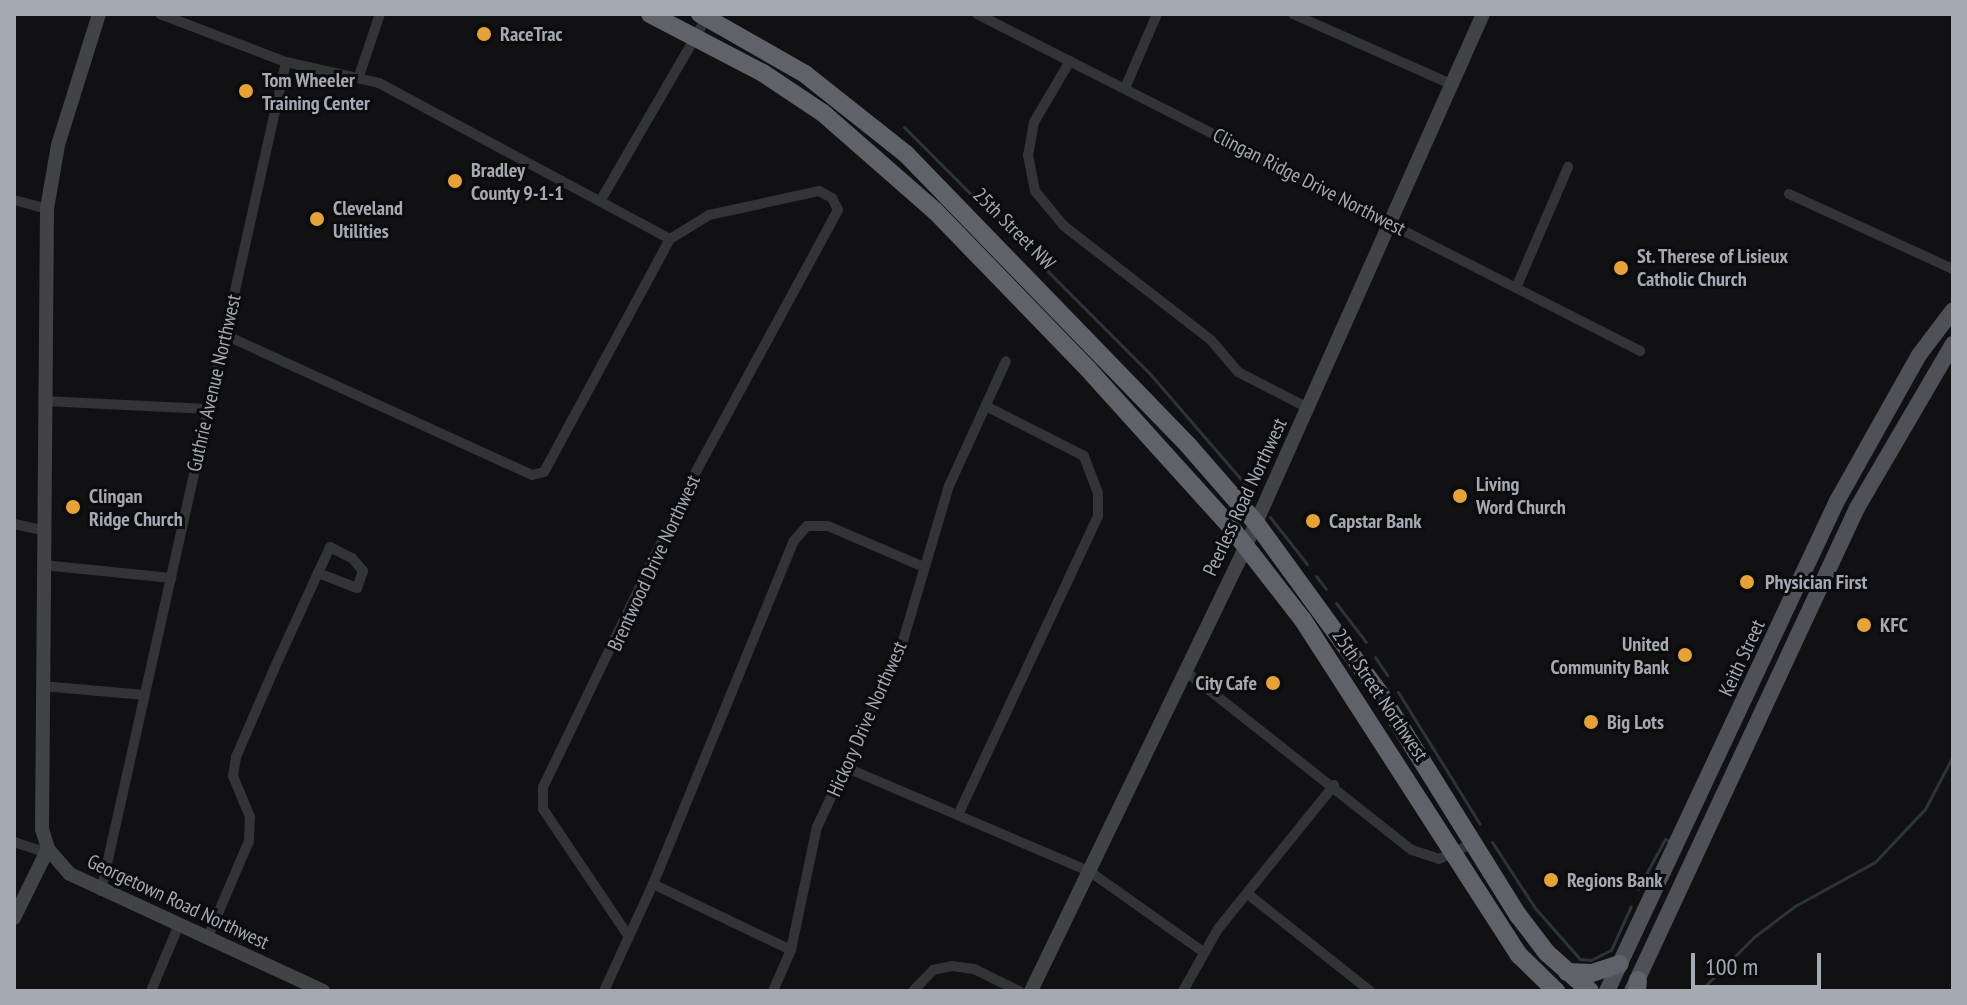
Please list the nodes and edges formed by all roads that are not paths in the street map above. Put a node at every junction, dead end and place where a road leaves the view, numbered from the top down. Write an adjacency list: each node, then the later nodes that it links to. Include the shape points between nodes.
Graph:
1 (99, 14): 20 (street, via 58,145)
2 (160, 14): 12 (street)
3 (380, 14): 13 (street)
4 (650, 14): 10 (highway)
5 (977, 14): 11 (street, Clingan Ridge Drive Northwest)
6 (1157, 14): 15 (street)
7 (1293, 14): 14 (street)
8 (1483, 14): 14 (street, Peerless Road Northwest)
9 (705, 15): 10 (street); 41 (highway, 25th Street NW, via 805,74 906,154 1107,357)
10 (696, 36): 18 (street); 45 (highway, 25th Street Northwest, via 823,113 879,158 1149,437)
11 (1070, 61): 15 (street, Clingan Ridge Drive Northwest); 35 (street, via 1034,122 1028,155 1035,191 1064,226 1211,340 1238,372)
12 (286, 62): 13 (street); 26 (street, Guthrie Avenue Northwest)
13 (359, 76): 18 (street)
14 (1451, 84): 21 (street, Peerless Road Northwest)
15 (1125, 88): 21 (street, Clingan Ridge Drive Northwest)
16 (1568, 167): 24 (street)
17 (1789, 194): 23 (street)
18 (602, 198): 22 (street)
19 (14, 200): 20 (street)
20 (47, 209): 32 (street)
21 (1389, 222): 24 (street, Clingan Ridge Drive Northwest); 35 (street, Peerless Road Northwest)
22 (670, 239): 26 (street, via 544,472 519,472); 67 (street, Brentwood Drive Northwest, via 709,215 819,191 832,198 838,210 692,479 543,787 543,809)
23 (1953, 269)
24 (1516, 288): 28 (street, Clingan Ridge Drive Northwest)
25 (1953, 310): 30 (main road, Keith Street)
26 (225, 335): 36 (street, Guthrie Avenue Northwest)
27 (1953, 344): 31 (main road, Keith Street)
28 (1640, 351)
29 (1006, 361): 34 (street, Hickory Drive Northwest)
30 (1901, 386): 31 (main road); 37 (main road, Keith Street)
31 (1925, 386): 33 (main road, Keith Street)
32 (44, 401): 36 (street); 43 (street)
33 (1913, 405): 37 (main road, via 1904,406); 39 (main road, Keith Street)
34 (988, 407): 47 (street, Hickory Drive Northwest, via 949,486); 56 (street, via 1084,456 1098,493 1098,516)
35 (1308, 408): 41 (street, Peerless Road Northwest)
36 (208, 409): 49 (street, Guthrie Avenue Northwest)
37 (1874, 432): 38 (main road, Keith Street)
38 (1862, 455): 39 (street); 40 (main road, Keith Street)
39 (1881, 464): 40 (main road, via 1868,472 1856,495); 50 (main road, Keith Street)
40 (1837, 501): 44 (main road, Keith Street)
41 (1256, 523): 45 (street, Peerless Road Northwest); 58 (highway, 25th Street Northwest, via 1379,692)
42 (14, 524): 43 (street)
43 (43, 530): 46 (street)
44 (1817, 545): 50 (main road, via 1823,566); 71 (main road, Keith Street)
45 (1245, 547): 51 (street, Peerless Road Northwest); 60 (highway, 25th Street Northwest, via 1351,688)
46 (43, 565): 49 (street); 52 (street)
47 (924, 567): 54 (street, Hickory Drive Northwest, via 900,651); 62 (street, via 828,526 807,526 793,542)
48 (318, 573): 48 (street, via 330,547 352,558 363,571 357,588); 68 (street, via 236,757 233,776 250,817 249,841)
49 (171, 578): 53 (street, Guthrie Avenue Northwest)
50 (1800, 632): 74 (main road, Keith Street)
51 (1185, 671): 55 (street); 61 (street, Peerless Road Northwest)
52 (42, 686): 53 (street); 59 (street)
53 (145, 695): 63 (street, Guthrie Avenue Northwest)
54 (847, 768): 56 (street); 69 (street, Hickory Drive Northwest, via 817,827)
55 (1334, 785): 60 (street, via 1412,850 1439,859); 64 (street)
56 (958, 815): 61 (street)
57 (14, 842): 59 (street)
58 (1474, 843): 60 (street); 72 (highway, 25th Street Northwest, via 1518,915)
59 (46, 851): 63 (street, Georgetown Road Northwest, via 70,874); 65 (street)
60 (1454, 853): 84 (highway, 25th Street Northwest, via 1519,955)
61 (1089, 871): 70 (street); 81 (street, Peerless Road Northwest)
62 (653, 884): 67 (street); 69 (street)
63 (101, 891): 66 (street, Georgetown Road Northwest)
64 (1249, 895): 70 (street); 83 (street)
65 (14, 918)
66 (178, 927): 68 (street, Georgetown Road Northwest); 75 (street)
67 (629, 937): 77 (street)
68 (207, 939): 73 (street, Georgetown Road Northwest)
69 (791, 950): 78 (street, Hickory Drive Northwest)
70 (1202, 951): 82 (street)
71 (1620, 964): 72 (highway, via 1592,973); 86 (main road, Keith Street)
72 (1567, 972): 85 (highway, 25th Street Northwest)
73 (299, 986): 76 (street, Georgetown Road Northwest)
74 (1636, 987)
75 (151, 991)
76 (323, 991)
77 (604, 991)
78 (773, 991)
79 (913, 991): 80 (street, via 933,970 952,966 974,969)
80 (1019, 991)
81 (1031, 991)
82 (1183, 991)
83 (1370, 991)
84 (1556, 991)
85 (1590, 991)
86 (1607, 991)

